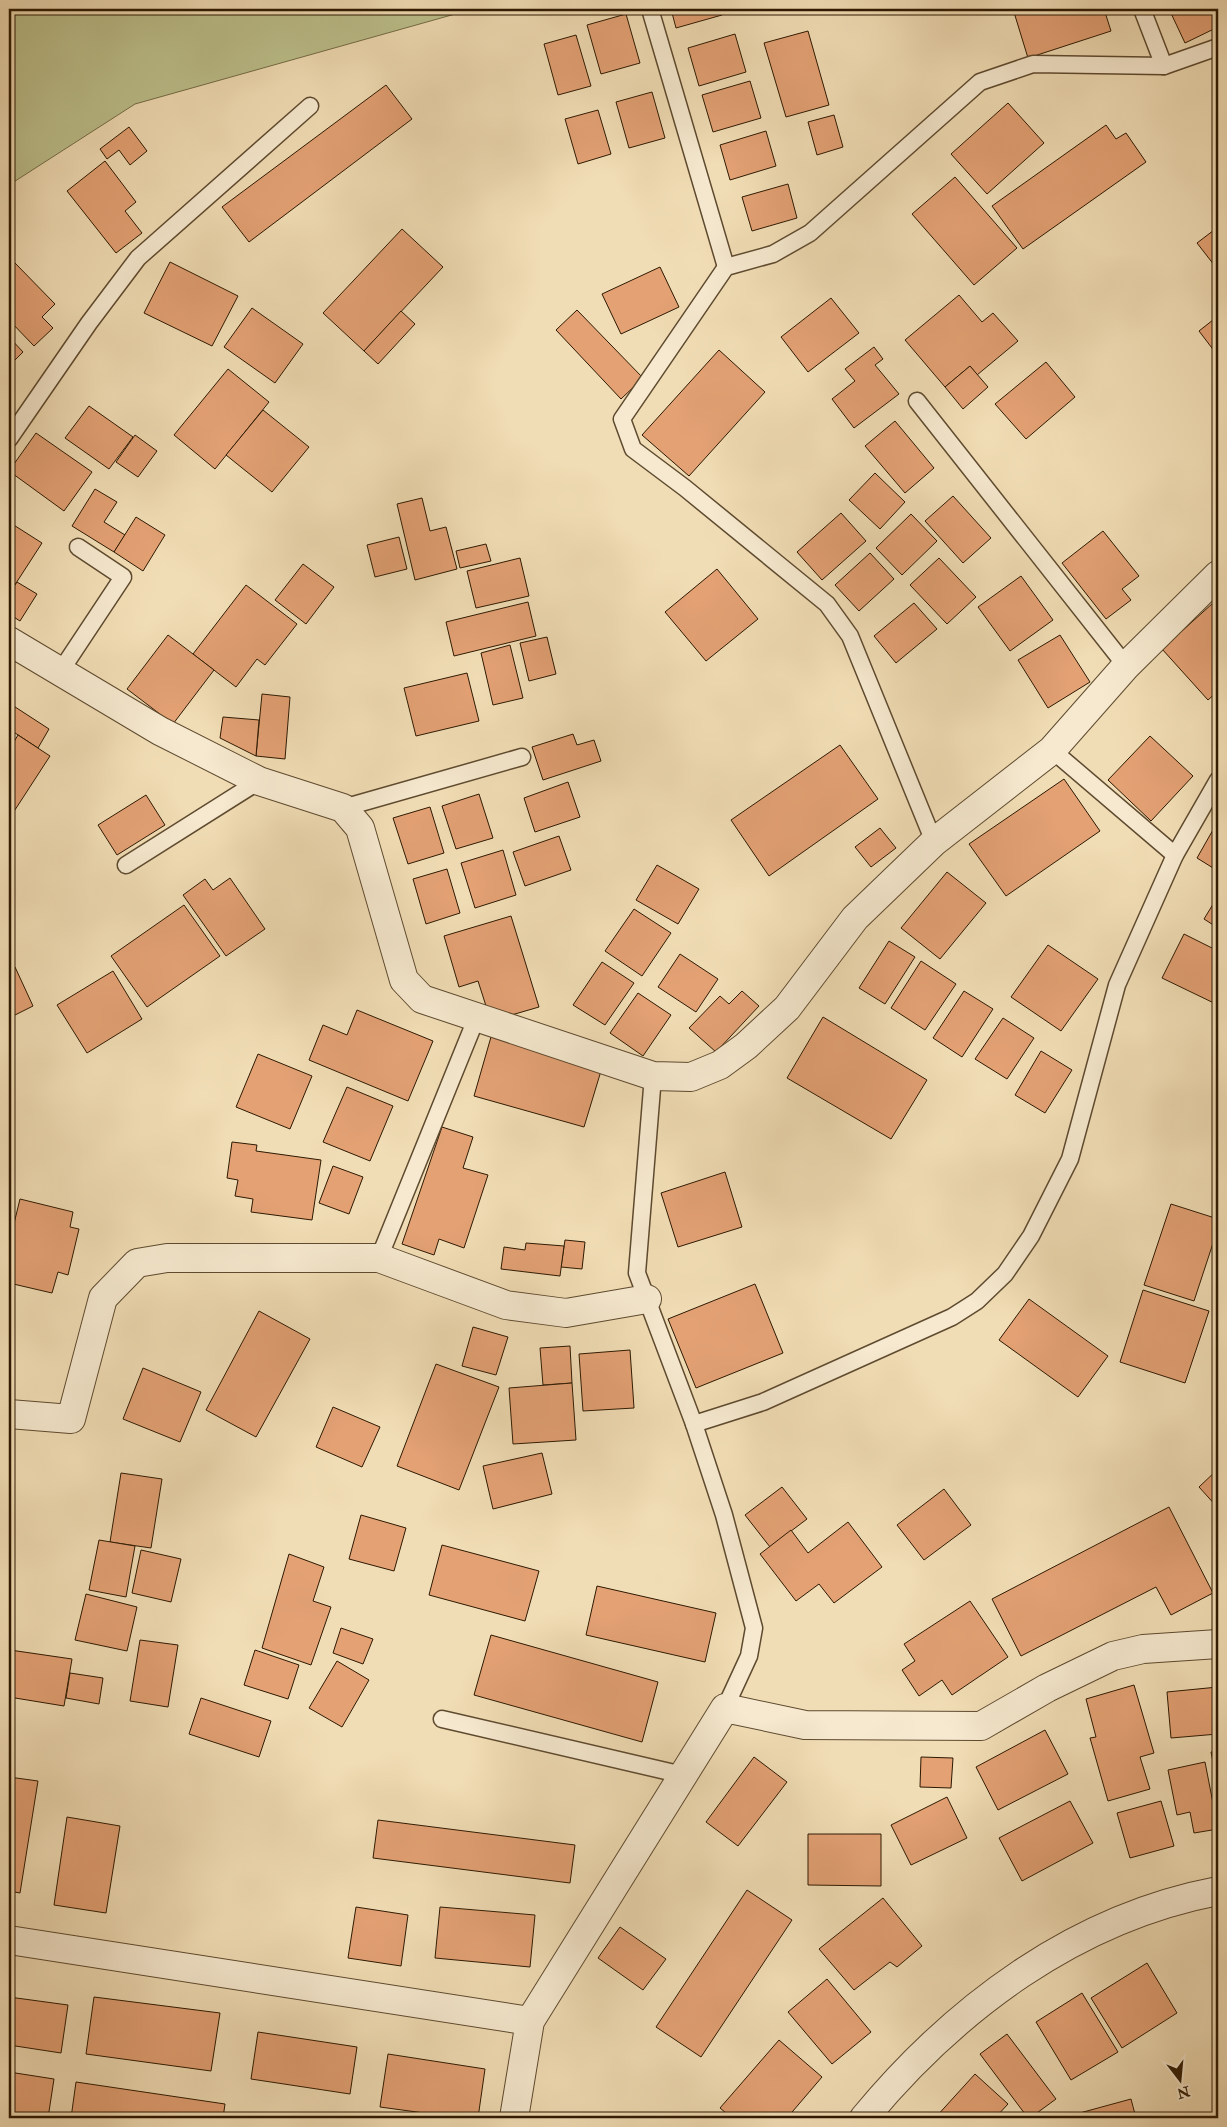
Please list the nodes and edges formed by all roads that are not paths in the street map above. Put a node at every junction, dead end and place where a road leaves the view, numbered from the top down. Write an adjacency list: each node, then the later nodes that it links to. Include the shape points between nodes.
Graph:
1 (650, 9): 6 (lane)
2 (1142, 9): 4 (lane)
3 (1218, 47): 4 (lane)
4 (1164, 66): 6 (lane, via 1033,64 980,82 810,233 773,254)
5 (310, 106): 8 (lane, via 138,258)
6 (726, 267): 19 (lane, via 622,419 633,449 827,604 850,636)
7 (917, 401): 12 (lane)
8 (9, 438)
9 (78, 547): 13 (lane, via 123,576)
10 (1218, 575): 12 (street)
11 (9, 641): 13 (street)
12 (1126, 666): 14 (street)
13 (60, 672): 17 (street, via 160,731)
14 (1052, 750): 19 (street); 20 (lane)
15 (522, 756): 18 (lane)
16 (1218, 780): 20 (lane)
17 (259, 781): 18 (street); 21 (lane)
18 (343, 808): 22 (street, via 360,828 404,980 422,999)
19 (934, 842): 23 (street, via 855,918 787,1008 746,1046 720,1065 691,1077)
20 (1175, 855): 27 (lane, via 1117,985 1070,1159 1031,1236 1005,1274 977,1301 952,1317 763,1402)
21 (126, 864)
22 (476, 1019): 23 (street); 24 (lane)
23 (653, 1076): 25 (lane, via 637,1273)
24 (378, 1258): 25 (street, via 506,1305 566,1312); 26 (street, via 167,1258 136,1263 102,1298 72,1419)
25 (647, 1299): 27 (lane)
26 (9, 1414)
27 (694, 1424): 29 (lane, via 724,1515 754,1628 749,1656)
28 (1218, 1644): 29 (street, via 1143,1649 1113,1656 1047,1688 981,1726 805,1725)
29 (725, 1708): 31 (street)
30 (442, 1719): 31 (lane)
31 (683, 1775): 34 (street)
32 (1218, 1891): 36 (street, via 1191,1896 1112,1922 1050,1954 997,1990 943,2034)
33 (9, 1940): 34 (street)
34 (530, 2021): 35 (street)
35 (514, 2118)
36 (864, 2118)

